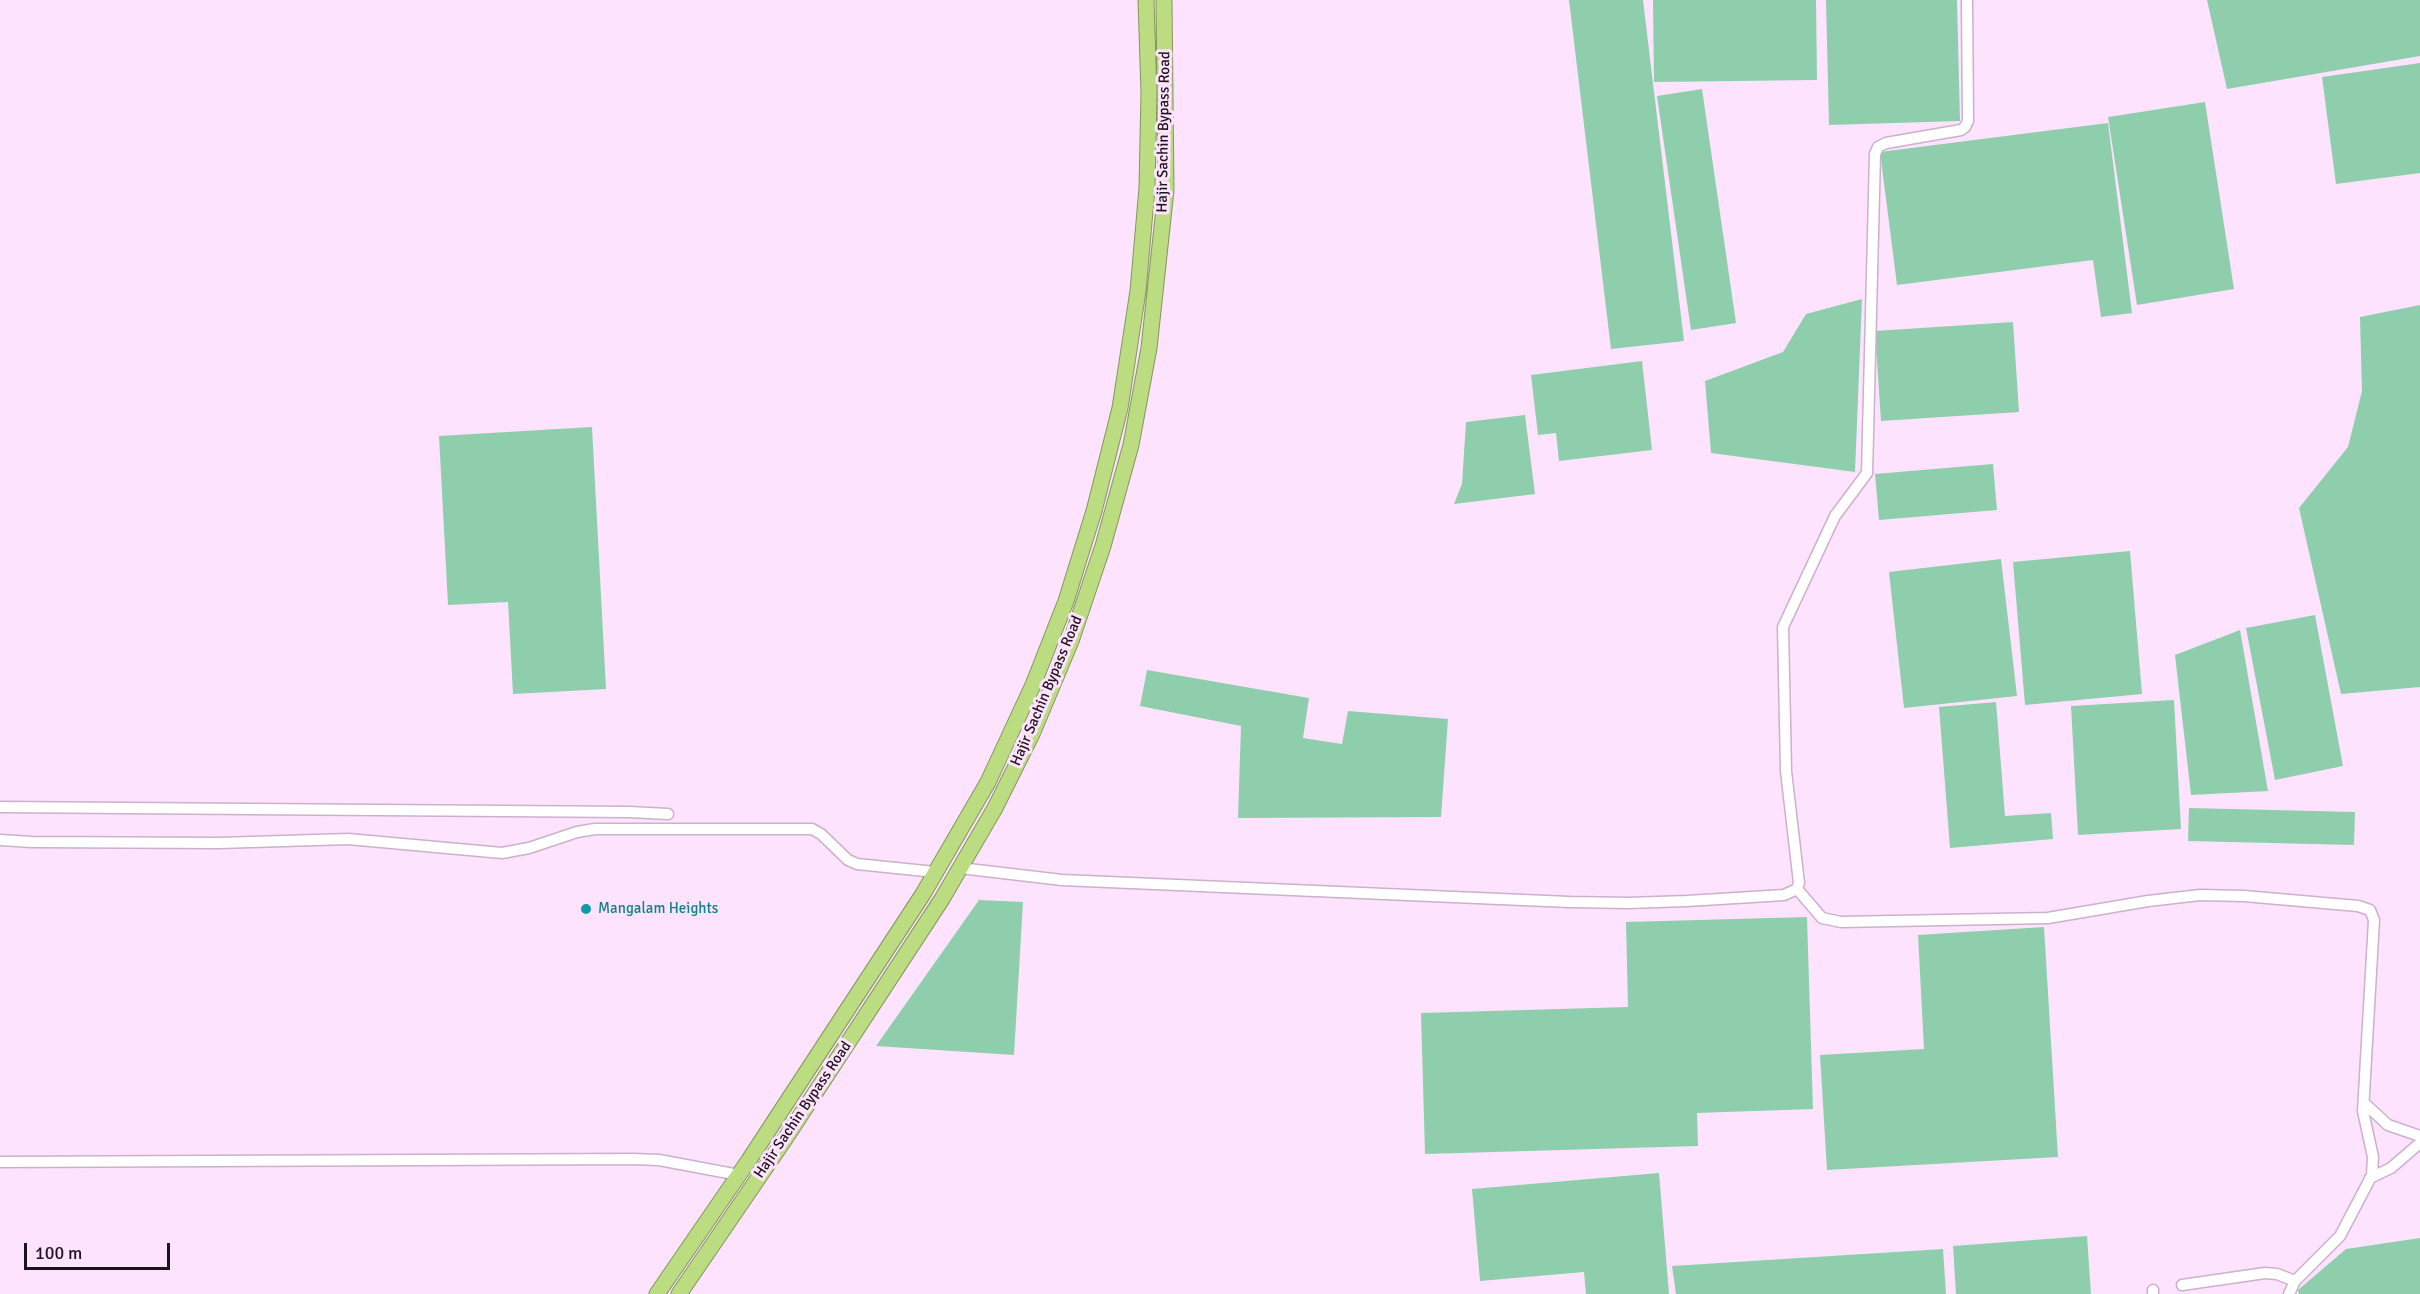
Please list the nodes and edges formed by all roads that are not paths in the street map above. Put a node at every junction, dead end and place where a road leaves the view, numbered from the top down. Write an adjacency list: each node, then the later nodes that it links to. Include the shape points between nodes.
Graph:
1 (1146, 0): 8 (highway, via 1147,188 1138,291 1120,408 1094,512 1034,685 988,782)
2 (1164, 0): 7 (highway, Hajir Sachin Bypass Road, via 1166,190 1149,348 1131,445 1071,641 1032,734)
3 (1967, 0): 9 (street, via 1965,127 1886,143 1875,154 1867,473 1835,516 1783,627 1786,771)
4 (0, 807): 5 (street)
5 (668, 814)
6 (0, 840): 8 (street, via 219,843 348,839 502,853 595,829 805,829 821,834 857,864)
7 (960, 868): 9 (street, via 1062,880 1569,902 1687,901 1784,895); 19 (highway, Hajir Sachin Bypass Road, via 785,1139)
8 (935, 872): 14 (highway)
9 (1797, 889): 10 (street, via 1822,918 1841,922 2048,918 2200,896 2244,896 2370,910 2374,920)
10 (2364, 1103): 11 (street, via 2388,1125); 15 (street, via 2373,1157)
11 (2420, 1136)
12 (2420, 1143): 15 (street, via 2391,1168)
13 (0, 1162): 14 (street, via 647,1159)
14 (739, 1175): 18 (highway)
15 (2370, 1179): 16 (street, via 2340,1236)
16 (2295, 1281): 17 (street, via 2265,1273); 20 (street)
17 (2182, 1285)
18 (657, 1294)
19 (679, 1294)
20 (2289, 1294)

